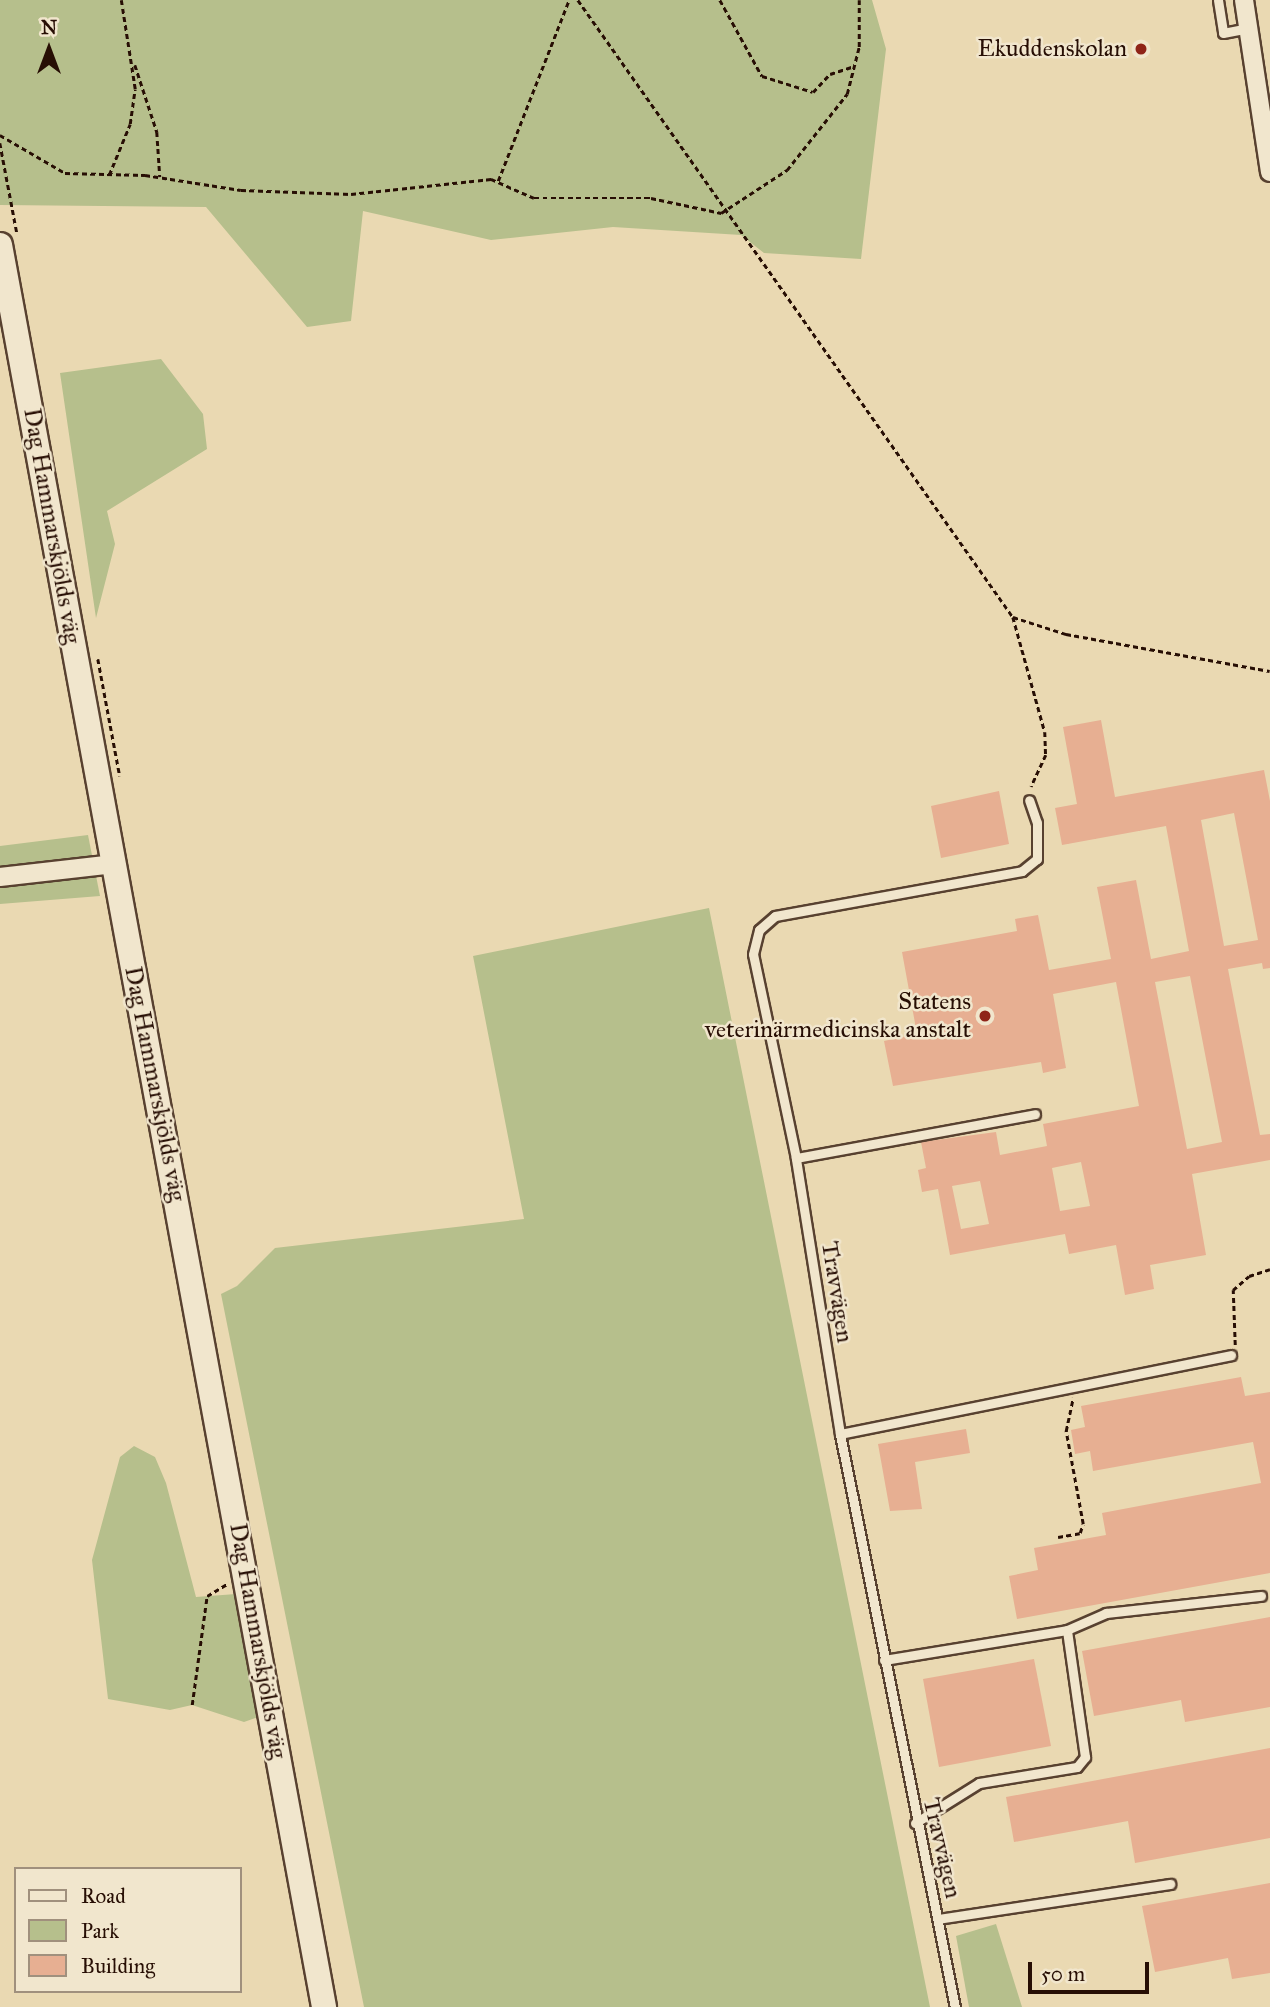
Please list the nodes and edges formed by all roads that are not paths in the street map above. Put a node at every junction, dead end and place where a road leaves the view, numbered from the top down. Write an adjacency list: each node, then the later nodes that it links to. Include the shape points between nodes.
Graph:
1 (1218, 0): 3 (lane, via 1223,33)
2 (1244, 0): 3 (street)
3 (1248, 28): 4 (street)
4 (1270, 172)
5 (0, 245): 7 (main road, Dag Hammarskjölds väg)
6 (1029, 800): 10 (lane, Travvägen, via 1037,823 1037,859 1022,871 775,916 759,930 752,954)
7 (114, 864): 8 (street); 19 (main road, Dag Hammarskjölds väg)
8 (0, 877)
9 (1035, 1114): 10 (lane)
10 (796, 1158): 12 (lane, Travvägen)
11 (1231, 1355): 12 (lane)
12 (840, 1434): 15 (lane, Travvägen)
13 (1261, 1596): 14 (lane, via 1106,1613)
14 (1067, 1630): 15 (lane); 16 (lane, via 1085,1757 1077,1767 979,1783)
15 (884, 1660): 16 (lane, Travvägen)
16 (915, 1823): 18 (lane, Travvägen)
17 (1170, 1884): 18 (lane)
18 (938, 1919): 22 (lane, Travvägen)
19 (309, 1923): 20 (main road, Dag Hammarskjölds väg); 21 (main road, Dag Hammarskjölds väg)
20 (324, 2007)
21 (333, 2007)
22 (955, 2007)

